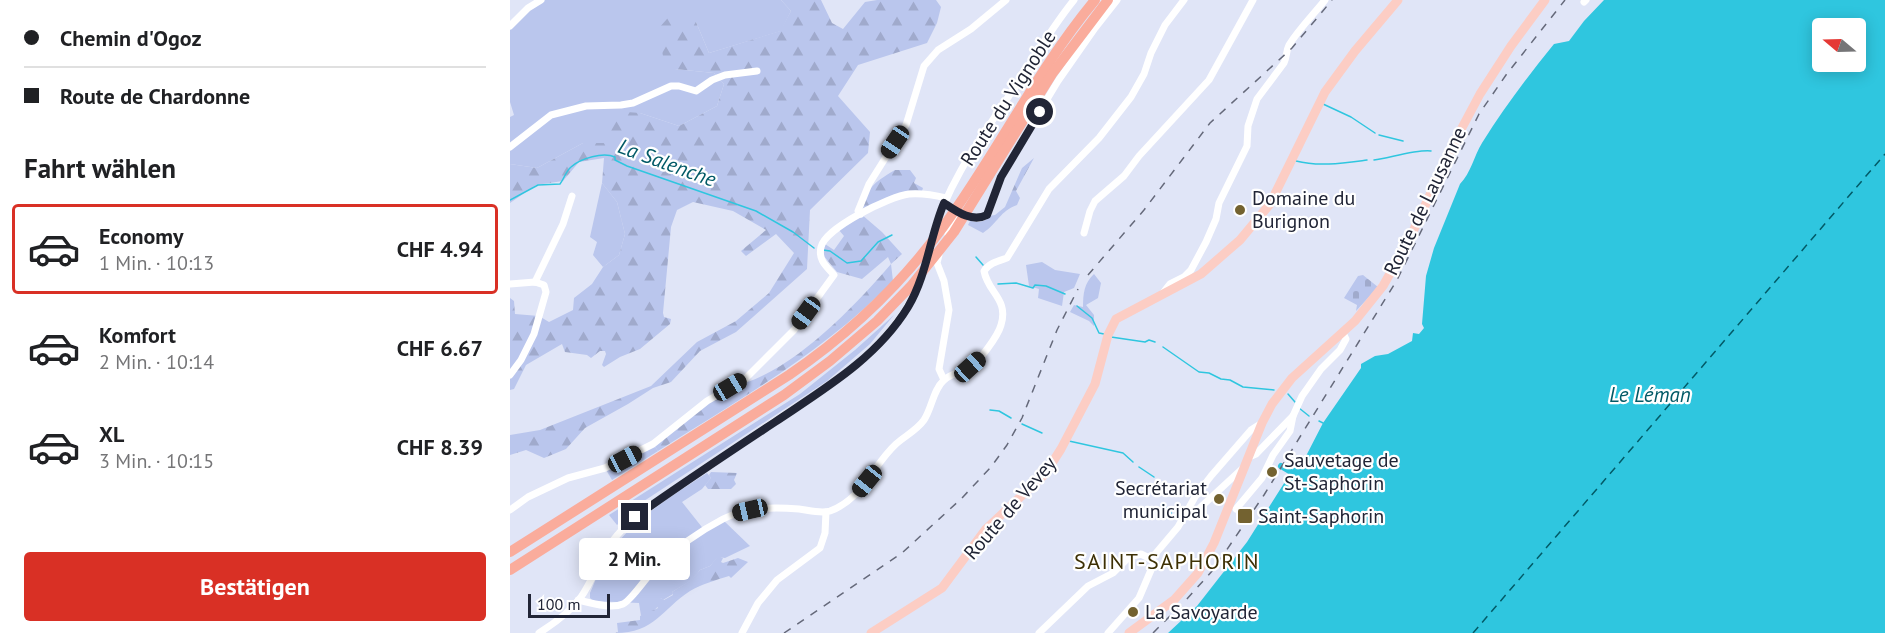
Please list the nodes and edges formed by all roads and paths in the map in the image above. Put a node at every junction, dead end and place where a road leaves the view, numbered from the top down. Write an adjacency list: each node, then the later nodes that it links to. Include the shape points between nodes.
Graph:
1 (541, 0): 12 (street)
2 (1006, 0): 19 (street, via 938,50 924,66 906,125 864,194 858,212)
3 (1074, 0): 16 (street, Route du Vignoble, via 958,175)
4 (1108, 0): 17 (highway, via 1052,74)
5 (1117, 0): 18 (street, via 1058,81 1023,139 999,181 988,214 976,219)
6 (1184, 0): 26 (street, via 1165,25 1144,74 1117,117 1049,189 1006,258 984,271 986,281 1000,299 1002,323 980,358)
7 (1253, 0): 20 (street, via 1209,80 1124,176 1095,201)
8 (1324, 0): 23 (street, via 1287,48 1287,58 1257,99 1248,126 1247,146 1196,260 1184,277 1170,284)
9 (1398, 0): 23 (main road, Route de Vevey, via 1325,92 1275,195 1259,219 1201,274)
10 (1545, 0): 24 (main road, Route de Lausanne, via 1480,93 1389,277)
11 (1093, 2): 17 (highway, via 1033,84)
12 (510, 26)
13 (757, 71): 14 (street, via 725,75 696,91 671,86 633,103 586,106 550,115)
14 (510, 147)
15 (572, 196): 21 (street)
16 (945, 201): 18 (street); 19 (street, via 907,194); 37 (street, Route du Vignoble, via 910,304 872,352 635,517 606,549)
17 (968, 201): 34 (highway, via 865,316 814,357); 36 (highway, via 940,251 897,301 854,342 784,395)
18 (955, 210): 26 (street, via 955,219 937,260 949,310 939,369)
19 (861, 214): 31 (street, via 836,228 821,247 822,262 834,275 794,330 745,378 707,401 653,444 605,468 568,478)
20 (1084, 233)
21 (536, 282): 22 (street); 25 (street, via 544,285 546,292 534,334)
22 (510, 284)
23 (1162, 295): 40 (main road, Route de Vevey, via 1122,315 1112,325 1095,384 1044,474 990,525 942,588)
24 (1343, 333): 27 (street, via 1343,346 1321,369); 28 (main road, Route de Lausanne, via 1285,386)
25 (510, 375)
26 (944, 380): 32 (street, via 922,423 888,452 858,493)
27 (1293, 416): 29 (street); 30 (street, via 1291,429 1263,477)
28 (1262, 423): 29 (main road, Route de Lausanne); 35 (street, via 1251,430 1211,476)
29 (1247, 461): 33 (street); 43 (main road, Route de Lausanne, via 1198,573 1174,600)
30 (1236, 509)
31 (510, 510)
32 (826, 512): 37 (street, via 771,508 737,513 677,549 622,605); 39 (street, via 820,548 777,580 758,603)
33 (1190, 517)
34 (510, 552)
35 (1153, 561): 41 (street, via 1140,553 1128,557 1113,573 1088,586); 42 (street, via 1139,598)
36 (510, 570)
37 (578, 600): 38 (street, Route du Vignoble)
38 (539, 633)
39 (742, 633)
40 (871, 633)
41 (1039, 633)
42 (1108, 633)
43 (1129, 633)

